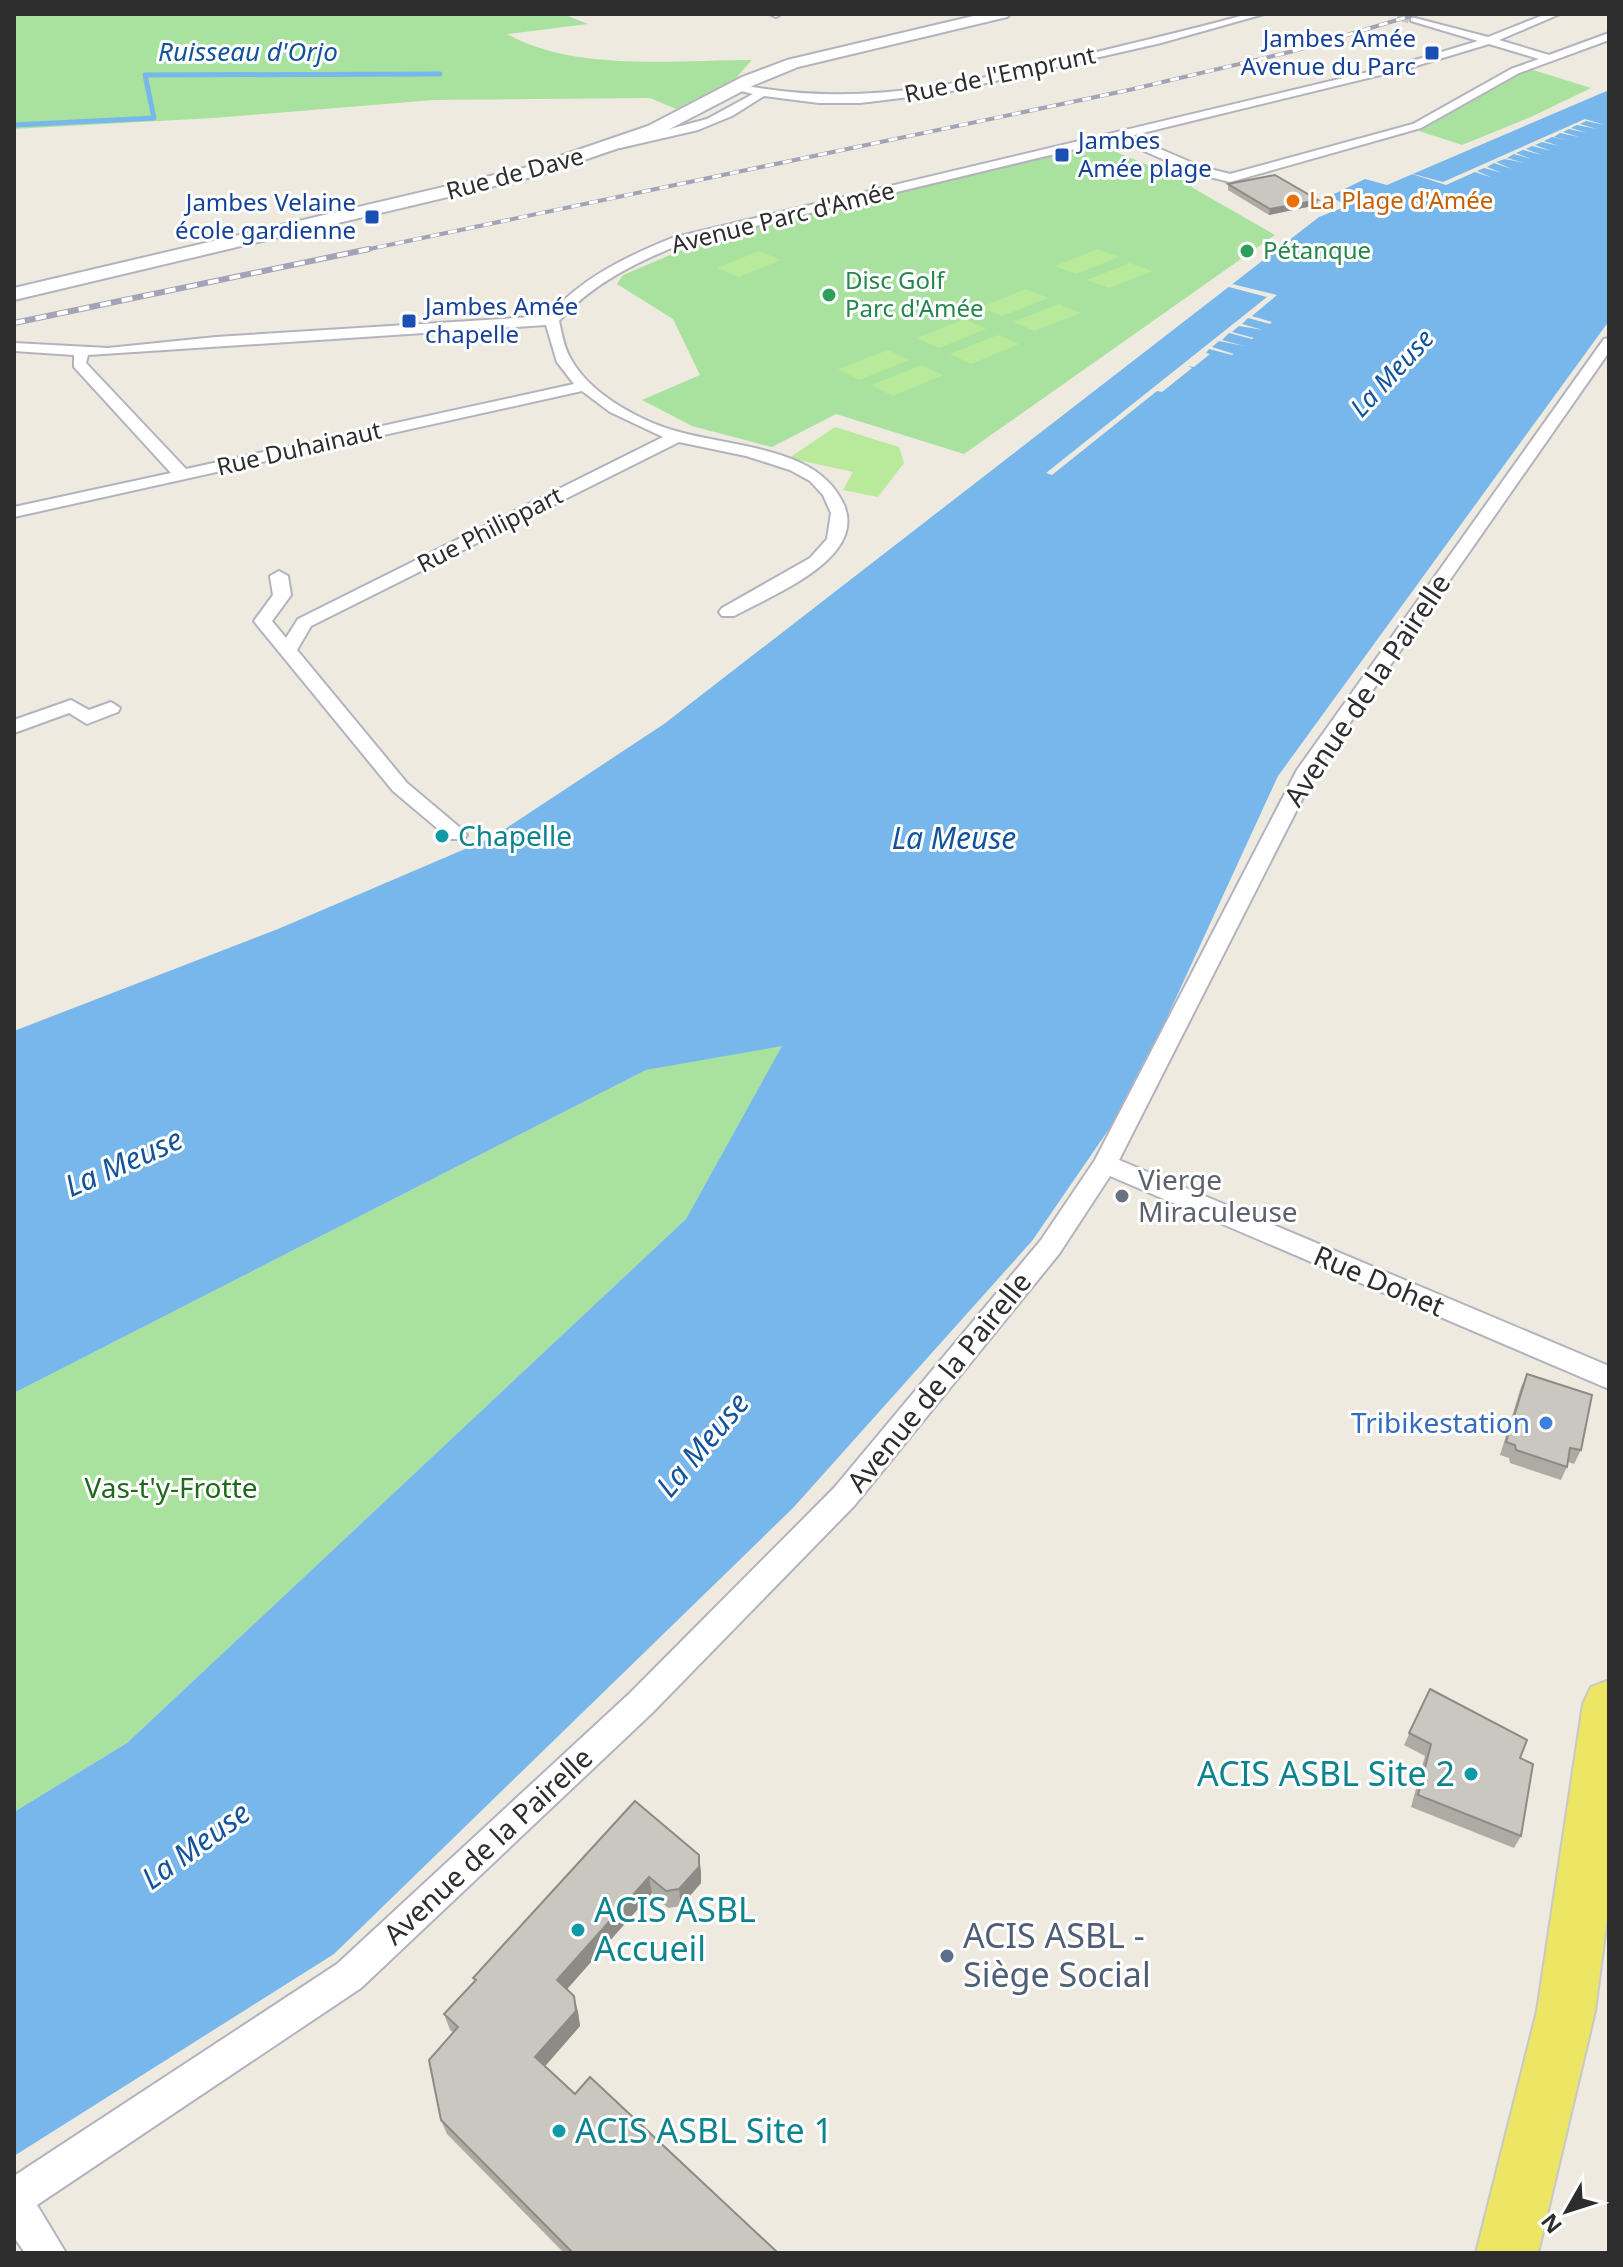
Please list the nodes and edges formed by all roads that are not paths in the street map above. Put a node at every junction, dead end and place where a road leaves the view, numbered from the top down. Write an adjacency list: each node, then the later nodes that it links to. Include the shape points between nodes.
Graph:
1 (1002, 14): 8 (main road, Rue de Dave, via 811,58)
2 (1259, 14): 9 (street, Rue de l'Emprunt, via 917,95 835,99)
3 (1555, 14): 6 (street, Avenue Parc d'Amée)
4 (1415, 19): 6 (street)
5 (1609, 36): 7 (street)
6 (1488, 41): 7 (street); 10 (street, Avenue Parc d'Amée)
7 (1545, 57): 10 (street, via 1417,126 1230,178 1198,170)
8 (737, 87): 9 (street, Rue de l'Emprunt); 11 (main road, Rue de Dave)
9 (760, 94): 11 (street, via 720,119)
10 (1118, 135): 13 (street, Avenue Parc d'Amée, via 677,241 599,276)
11 (620, 144): 12 (main road, Rue de Dave, via 466,189)
12 (14, 294)
13 (552, 320): 16 (street); 17 (street, via 560,353)
14 (1609, 342): 27 (street, Avenue de la Pairelle, via 1307,770)
15 (14, 347): 16 (street)
16 (82, 351): 19 (street, via 79,364)
17 (584, 386): 18 (street); 19 (street, Rue Duhainaut)
18 (676, 437): 21 (street, via 805,471 836,499 841,525 828,550); 22 (street, Rue Philippart)
19 (183, 476): 20 (street, Rue Duhainaut)
20 (14, 512)
21 (728, 612)
22 (304, 623): 23 (street); 23 (street, via 281,585 263,621)
23 (288, 650): 26 (street, via 400,787)
24 (111, 708): 25 (street, via 87,718 71,706)
25 (14, 727)
26 (457, 835)
27 (1105, 1164): 28 (street, Rue Dohet); 30 (street, Avenue de la Pairelle, via 1050,1247 844,1497 641,1703 349,1976)
28 (1609, 1378)
29 (1609, 1704): 32 (main road, via 1566,2011)
30 (14, 2201): 31 (street)
31 (47, 2253)
32 (1507, 2253)

